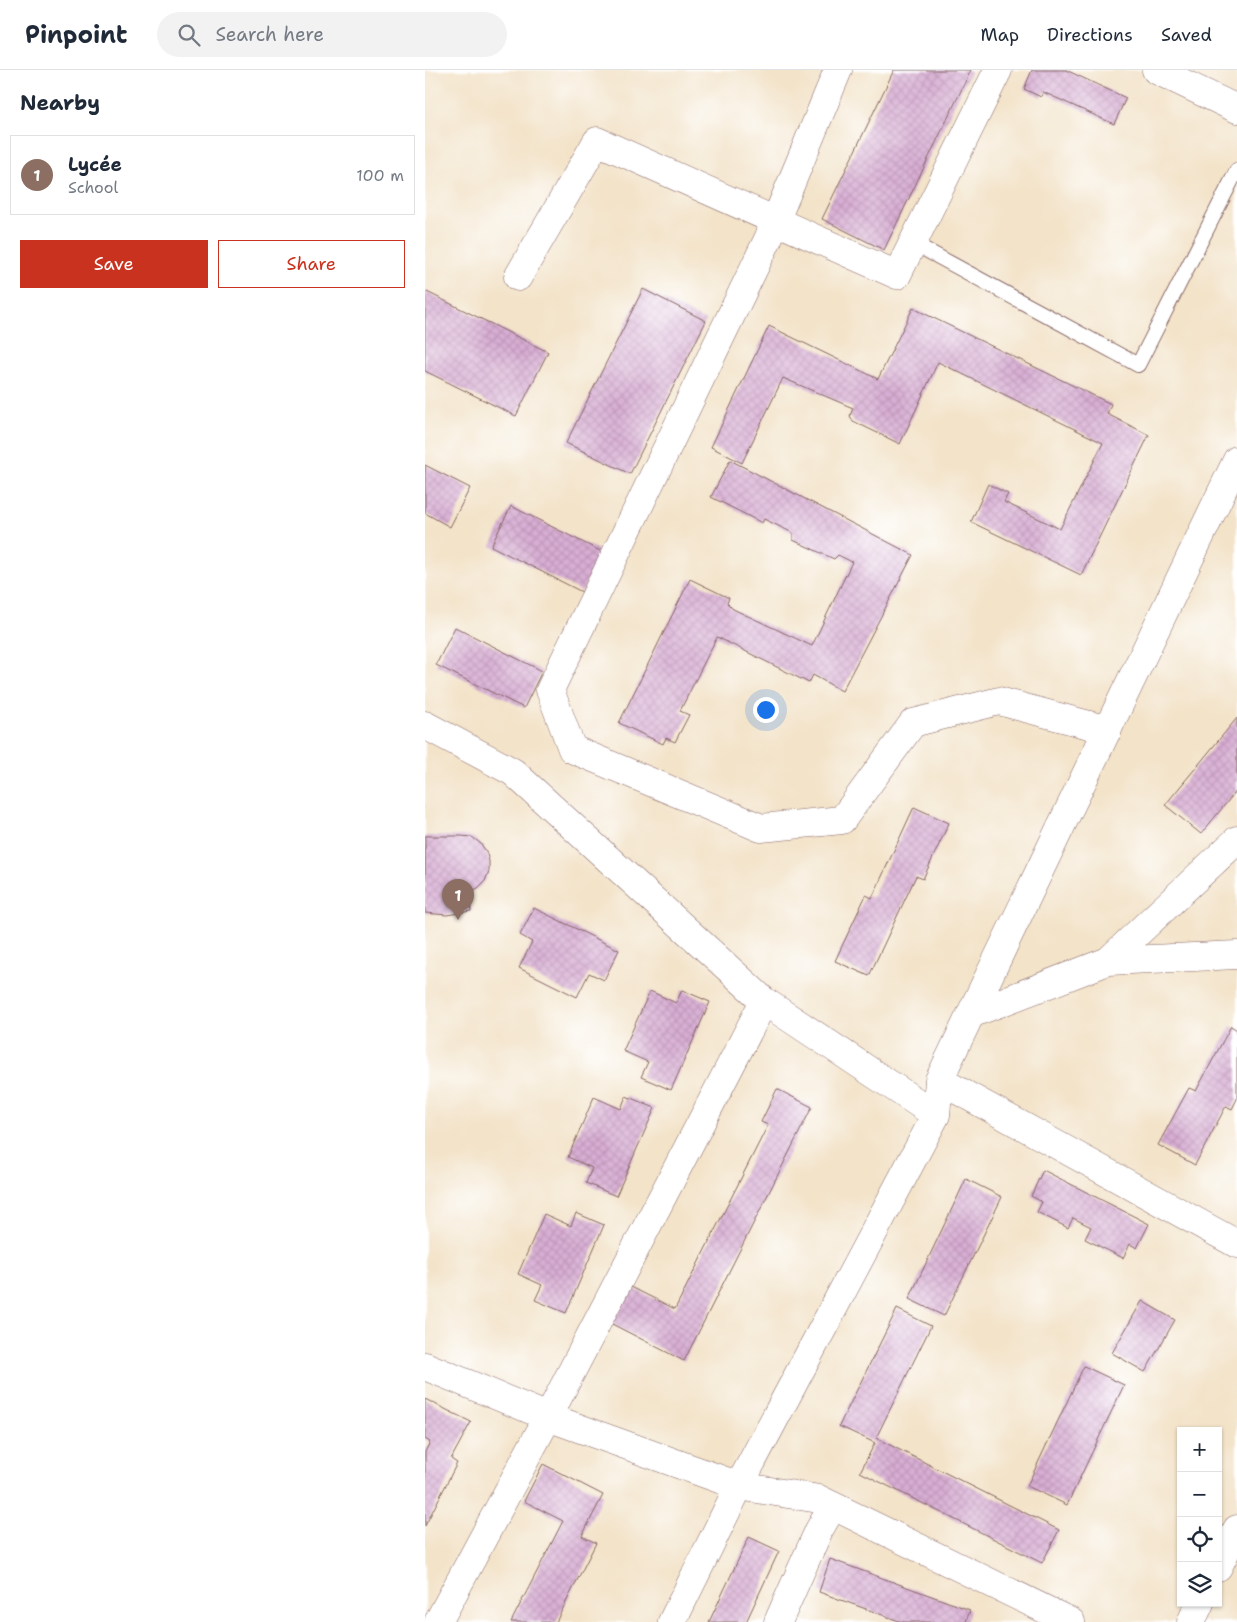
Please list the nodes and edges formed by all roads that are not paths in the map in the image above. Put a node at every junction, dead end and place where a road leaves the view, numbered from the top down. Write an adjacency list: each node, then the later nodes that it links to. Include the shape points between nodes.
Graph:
1 (838, 70): 6 (street)
2 (998, 70): 7 (street)
3 (1156, 70): 4 (street)
4 (1237, 109)
5 (1237, 170): 7 (lane, via 1138,365)
6 (775, 221): 7 (street, via 897,275); 8 (street, via 597,141); 11 (street, via 550,690 572,749 761,828 842,820 913,723 999,701)
7 (913, 242)
8 (519, 277)
9 (1237, 460): 11 (street)
10 (425, 725): 15 (street, via 513,772)
11 (1107, 730): 16 (street)
12 (1237, 840): 14 (street)
13 (1237, 955): 14 (street)
14 (1108, 961): 16 (street)
15 (764, 1001): 18 (street); 21 (street)
16 (971, 1014): 17 (street)
17 (939, 1080): 18 (street); 19 (street)
18 (936, 1115): 22 (street)
19 (1237, 1244)
20 (425, 1366): 21 (street)
21 (547, 1418): 22 (street); 27 (street)
22 (739, 1486): 23 (street, via 819,1500); 28 (street)
23 (833, 1506): 29 (street); 30 (street)
24 (1237, 1529): 25 (street)
25 (1220, 1562)
26 (1198, 1607): 31 (street)
27 (438, 1622)
28 (672, 1622)
29 (778, 1622)
30 (1071, 1622)
31 (1191, 1622)

